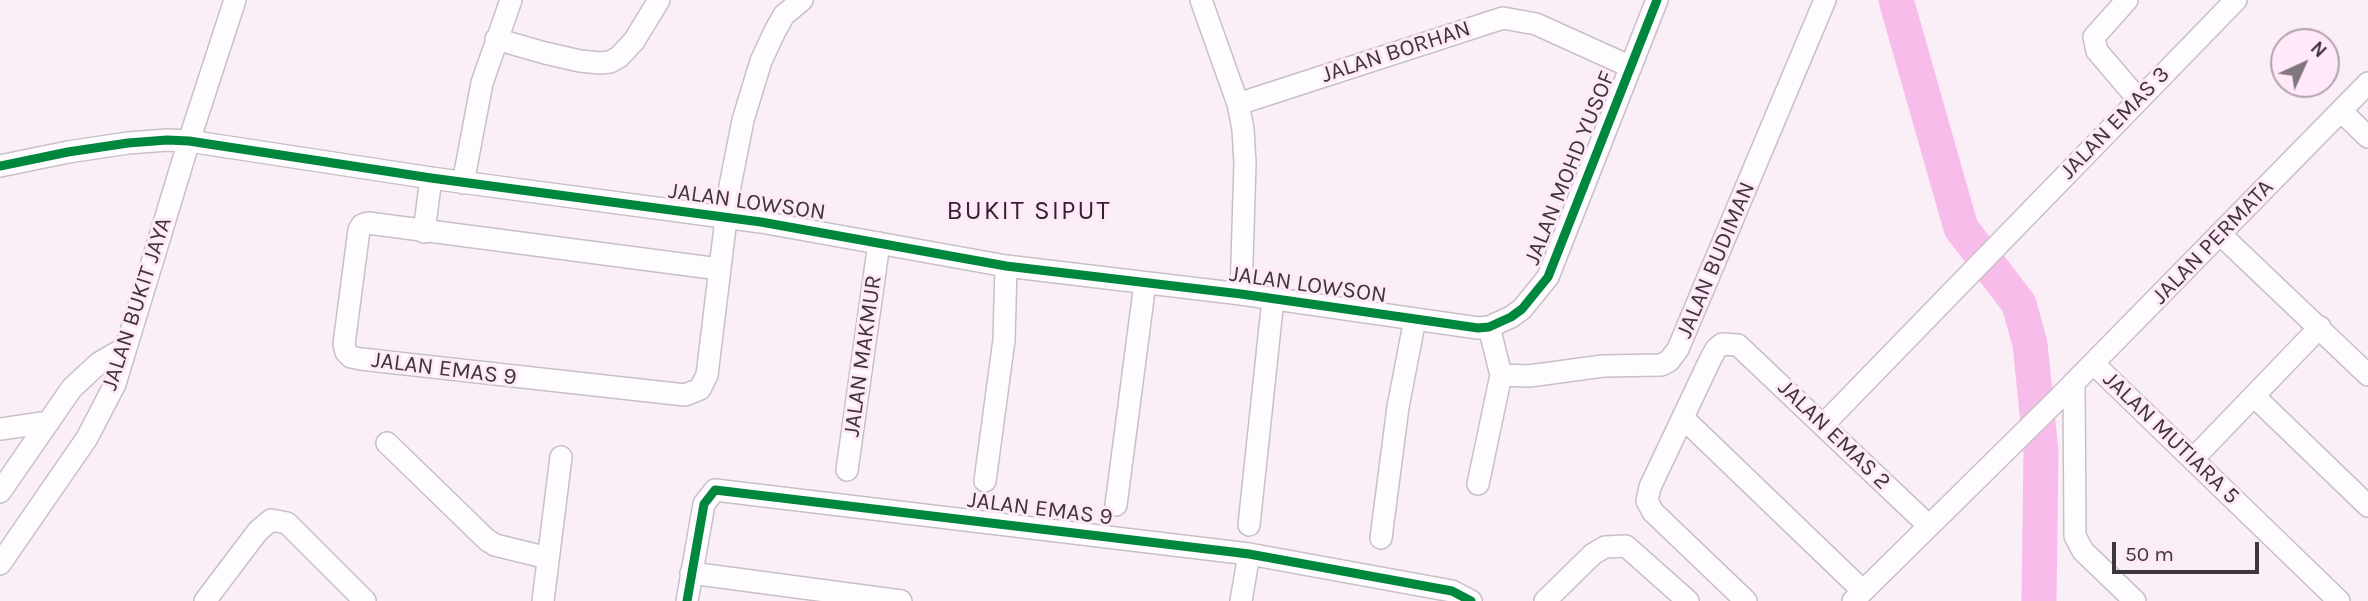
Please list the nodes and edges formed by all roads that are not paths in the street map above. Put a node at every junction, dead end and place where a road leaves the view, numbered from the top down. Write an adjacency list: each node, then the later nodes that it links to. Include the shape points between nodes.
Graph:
1 (235, 0): 17 (street, JALAN BUKIT JAYA)
2 (511, 0): 10 (street)
3 (659, 0): 10 (street, via 634,41 610,62 580,61)
4 (802, 0): 21 (street, JALAN EMAS 9, via 784,15 761,61 743,120)
5 (1201, 0): 14 (street)
6 (1657, 0): 11 (street, JALAN MOHD YUSOF)
7 (1825, 0): 36 (street, JALAN BUDIMAN, via 1678,349 1669,361)
8 (2127, 0): 13 (street, via 2094,37 2097,51)
9 (2236, 0): 13 (street, JALAN EMAS 3)
10 (496, 39): 20 (street, via 482,83)
11 (1631, 67): 14 (street, JALAN BORHAN, via 1536,24 1503,18); 31 (street, JALAN MOHD YUSOF, via 1548,277 1522,309)
12 (2368, 83): 15 (street, JALAN PERMATA)
13 (2138, 99): 41 (street, JALAN EMAS 3)
14 (1238, 104): 28 (street, via 1245,163)
15 (2341, 110): 16 (street); 23 (street, JALAN PERMATA)
16 (2368, 137)
17 (189, 141): 18 (street, JALAN LOWSON, via 128,144); 19 (street, JALAN LOWSON); 33 (street, JALAN BUKIT JAYA)
18 (0, 166)
19 (431, 178): 20 (street, JALAN LOWSON); 22 (street)
20 (463, 183): 21 (street, JALAN LOWSON)
21 (726, 217): 24 (street, JALAN LOWSON); 26 (street, JALAN EMAS 9)
22 (424, 232): 26 (street, JALAN EMAS 9); 26 (street, JALAN EMAS 9, via 368,223 359,230 344,344 351,357 685,395 700,389 707,375)
23 (2220, 234): 32 (street); 35 (street, JALAN PERMATA)
24 (879, 243): 25 (street, JALAN LOWSON); 46 (street, JALAN MAKMUR)
25 (1006, 266): 27 (street, JALAN LOWSON); 47 (street, via 1001,364)
26 (719, 269)
27 (1145, 283): 28 (street, JALAN LOWSON); 50 (street)
28 (1241, 294): 29 (street, JALAN LOWSON)
29 (1273, 299): 30 (street, JALAN LOWSON); 52 (street)
30 (1415, 319): 31 (street, JALAN LOWSON); 54 (street, via 1399,397)
31 (1489, 327): 36 (street)
32 (2320, 327): 34 (street); 38 (street)
33 (125, 348): 40 (street, via 85,374); 57 (street, JALAN BUKIT JAYA, via 115,384 87,438)
34 (2363, 361)
35 (2094, 363): 37 (street, JALAN PERMATA); 45 (street, JALAN MUTIARA 5)
36 (1501, 375): 48 (street)
37 (2074, 383): 53 (street, JALAN PERMATA); 70 (street, via 2075,536 2084,551)
38 (2255, 397): 45 (street); 51 (street)
39 (1684, 418): 41 (street, JALAN EMAS 2, via 1716,349 1728,342 1738,345); 59 (street); 69 (street, via 1647,501)
40 (49, 422): 42 (street); 49 (street)
41 (1824, 424): 53 (street, JALAN EMAS 2)
42 (0, 429)
43 (387, 443): 56 (street, via 486,540)
44 (561, 457): 56 (street)
45 (2193, 459): 71 (street, JALAN MUTIARA 5)
46 (847, 470)
47 (985, 481)
48 (1478, 485)
49 (0, 492)
50 (1116, 505)
51 (2368, 506)
52 (1249, 525)
53 (1928, 526): 59 (street)
54 (1381, 538)
55 (1250, 554): 58 (street, JALAN EMAS 9, via 715,490 704,504); 66 (street); 67 (street, JALAN EMAS 9, via 1452,591)
56 (548, 558): 63 (street)
57 (0, 564)
58 (691, 573): 64 (street, JALAN EMAS 9); 65 (street)
59 (1858, 596)
60 (1679, 598): 68 (street, via 1626,546 1605,547 1592,554)
61 (205, 601): 62 (street, via 271,520 288,523)
62 (365, 601)
63 (543, 601)
64 (687, 601)
65 (901, 601)
66 (1241, 601)
67 (1471, 601)
68 (1545, 601)
69 (1745, 601)
70 (2135, 601)
71 (2339, 601)

